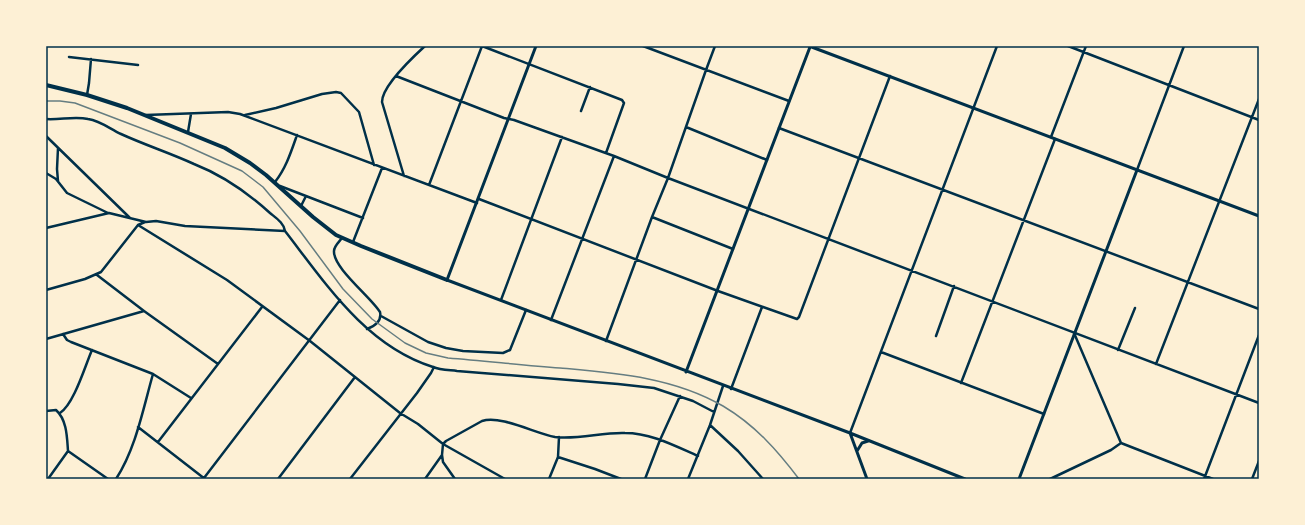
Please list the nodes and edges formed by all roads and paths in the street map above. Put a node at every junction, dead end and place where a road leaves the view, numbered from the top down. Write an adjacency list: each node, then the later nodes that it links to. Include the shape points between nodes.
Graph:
1 (425, 46): 17 (street)
2 (482, 46): 14 (street); 24 (street)
3 (536, 46): 14 (street)
4 (643, 46): 16 (street)
5 (716, 46): 16 (street)
6 (810, 46): 18 (street); 25 (street)
7 (997, 46): 26 (street)
8 (1068, 46): 11 (street)
9 (1086, 46): 11 (street)
10 (1184, 46): 19 (street)
11 (1084, 52): 19 (street); 41 (street)
12 (69, 57): 13 (street)
13 (91, 59): 15 (street); 22 (street)
14 (529, 64): 21 (street); 33 (street)
15 (138, 65)
16 (706, 70): 25 (street); 35 (street)
17 (396, 76): 24 (street); 52 (street, via 384,94 382,102)
18 (890, 76): 26 (street); 46 (street)
19 (1169, 84): 31 (street); 50 (street)
20 (46, 85): 22 (main road)
21 (590, 87): 27 (street); 44 (street, via 624,101)
22 (87, 95): 29 (main road)
23 (1259, 98): 31 (street)
24 (461, 101): 33 (street); 56 (street)
25 (789, 101): 36 (street)
26 (974, 108): 41 (street); 58 (street)
27 (581, 111)
28 (191, 114): 29 (street); 30 (street, via 228,112); 37 (street)
29 (146, 115): 37 (main road)
30 (245, 115): 38 (street); 48 (street, via 322,94 341,93 359,112)
31 (1252, 117): 34 (street); 61 (street)
32 (46, 119): 75 (street, via 92,120 196,164 234,185 262,205 280,222)
33 (509, 119): 40 (street); 60 (street)
34 (1259, 120)
35 (686, 127): 47 (street); 53 (street)
36 (780, 128): 46 (street); 47 (street)
37 (188, 132): 55 (main road, via 237,154)
38 (297, 135): 48 (street); 55 (street, via 286,165)
39 (46, 136): 43 (street)
40 (562, 137): 44 (street); 70 (street)
41 (1051, 137): 42 (street)
42 (1055, 138): 50 (street); 71 (street)
43 (58, 148): 54 (street); 68 (street)
44 (606, 153): 45 (street)
45 (614, 156): 53 (street); 77 (street)
46 (860, 158): 58 (street); 78 (street)
47 (767, 160): 64 (street)
48 (374, 165): 49 (street)
49 (382, 168): 52 (street); 69 (street)
50 (1137, 170): 61 (street); 81 (street)
51 (46, 174): 54 (street)
52 (405, 176): 56 (street)
53 (668, 178): 64 (street); 67 (street)
54 (58, 181): 65 (street, via 67,194)
55 (274, 182): 57 (main road)
56 (429, 185): 62 (street)
57 (279, 186): 59 (street); 63 (main road)
58 (943, 189): 71 (street); 83 (street)
59 (306, 196): 63 (street); 69 (street)
60 (479, 199): 62 (street); 70 (street)
61 (1218, 201): 66 (street); 86 (street)
62 (477, 204): 85 (street)
63 (301, 206): 76 (main road)
64 (749, 208): 78 (street); 80 (street)
65 (109, 213): 68 (street); 74 (street)
66 (1259, 216)
67 (652, 217): 80 (street); 82 (street)
68 (130, 218): 72 (street)
69 (363, 218): 79 (street)
70 (531, 219): 77 (street); 91 (street)
71 (1024, 220): 81 (street); 92 (street)
72 (146, 222): 73 (street); 75 (street)
73 (138, 225): 84 (street); 93 (street, via 227,280)
74 (46, 228)
75 (285, 231): 90 (street)
76 (342, 238): 79 (main road); 99 (street, via 334,248 336,261 378,309)
77 (582, 238): 82 (street); 100 (street)
78 (829, 239): 83 (street); 94 (street, via 799,317 796,319)
79 (353, 243): 85 (main road)
80 (733, 249): 89 (street)
81 (1106, 251): 86 (street); 102 (street)
82 (636, 259): 89 (street); 108 (street)
83 (912, 271): 87 (street); 111 (street)
84 (97, 275): 88 (street); 98 (street)
85 (447, 280): 91 (street)
86 (1187, 282): 96 (street); 113 (street)
87 (954, 286): 92 (street); 105 (street)
88 (46, 290)
89 (718, 291): 94 (street); 115 (street)
90 (340, 300): 101 (street); 107 (street)
91 (500, 300): 97 (street)
92 (993, 302): 102 (street); 118 (street)
93 (262, 307): 107 (street); 112 (street)
94 (762, 307): 120 (street)
95 (1135, 308): 110 (street)
96 (1259, 309)
97 (526, 310): 99 (street, via 510,350 503,353 463,351 437,346); 100 (street)
98 (144, 311): 103 (street); 112 (street)
99 (381, 316): 101 (street, via 374,327)
100 (551, 320): 108 (street)
101 (367, 329): 114 (street, via 392,348)
102 (1074, 333): 110 (street); 129 (street); 137 (street)
103 (63, 334): 106 (street); 109 (street, via 67,340)
104 (1259, 335): 121 (street)
105 (936, 336)
106 (46, 339)
107 (310, 340): 117 (street); 145 (street)
108 (606, 341): 115 (street)
109 (92, 350): 116 (street); 128 (street, via 71,398)
110 (1118, 350): 113 (street)
111 (881, 352): 118 (street); 132 (street)
112 (218, 364): 123 (street)
113 (1156, 364): 121 (street)
114 (434, 367): 122 (street, via 654,388); 127 (street)
115 (686, 372): 119 (street)
116 (153, 374): 123 (street); 131 (street)
117 (356, 377): 127 (street); 150 (street)
118 (961, 383): 129 (street)
119 (723, 386): 120 (street); 126 (street)
120 (731, 389): 132 (street)
121 (1237, 395): 124 (street); 146 (street)
122 (680, 396): 126 (street); 134 (street)
123 (191, 398): 136 (street)
124 (1259, 403)
125 (46, 411): 128 (street, via 56,410)
126 (714, 412): 130 (street)
127 (400, 413): 138 (street); 151 (street)
128 (60, 414): 139 (street, via 67,431)
129 (1044, 414): 162 (street)
130 (710, 425): 142 (street); 159 (street)
131 (138, 427): 136 (street); 149 (street, via 128,457)
132 (850, 433): 135 (street); 140 (street)
133 (559, 437): 134 (street, via 626,433); 138 (street, via 487,419); 143 (street)
134 (660, 440): 142 (street); 157 (street)
135 (869, 441): 140 (street, via 862,442); 161 (street)
136 (158, 442): 145 (street)
137 (1121, 443): 146 (street); 163 (street)
138 (443, 444): 141 (street); 154 (street)
139 (68, 451): 147 (street); 148 (street)
140 (857, 451): 160 (street)
141 (442, 455): 152 (street); 153 (street, via 443,462)
142 (698, 456): 158 (street)
143 (558, 457): 155 (street); 156 (street)
144 (1259, 460): 165 (street)
145 (204, 478)
146 (1205, 478): 164 (street)
147 (48, 479)
148 (108, 479)
149 (116, 479)
150 (278, 479)
151 (350, 479)
152 (425, 479)
153 (455, 479)
154 (505, 479)
155 (549, 479)
156 (622, 479)
157 (645, 479)
158 (688, 479)
159 (763, 479)
160 (867, 479)
161 (965, 479)
162 (1019, 479)
163 (1050, 479)
164 (1213, 479)
165 (1252, 479)

